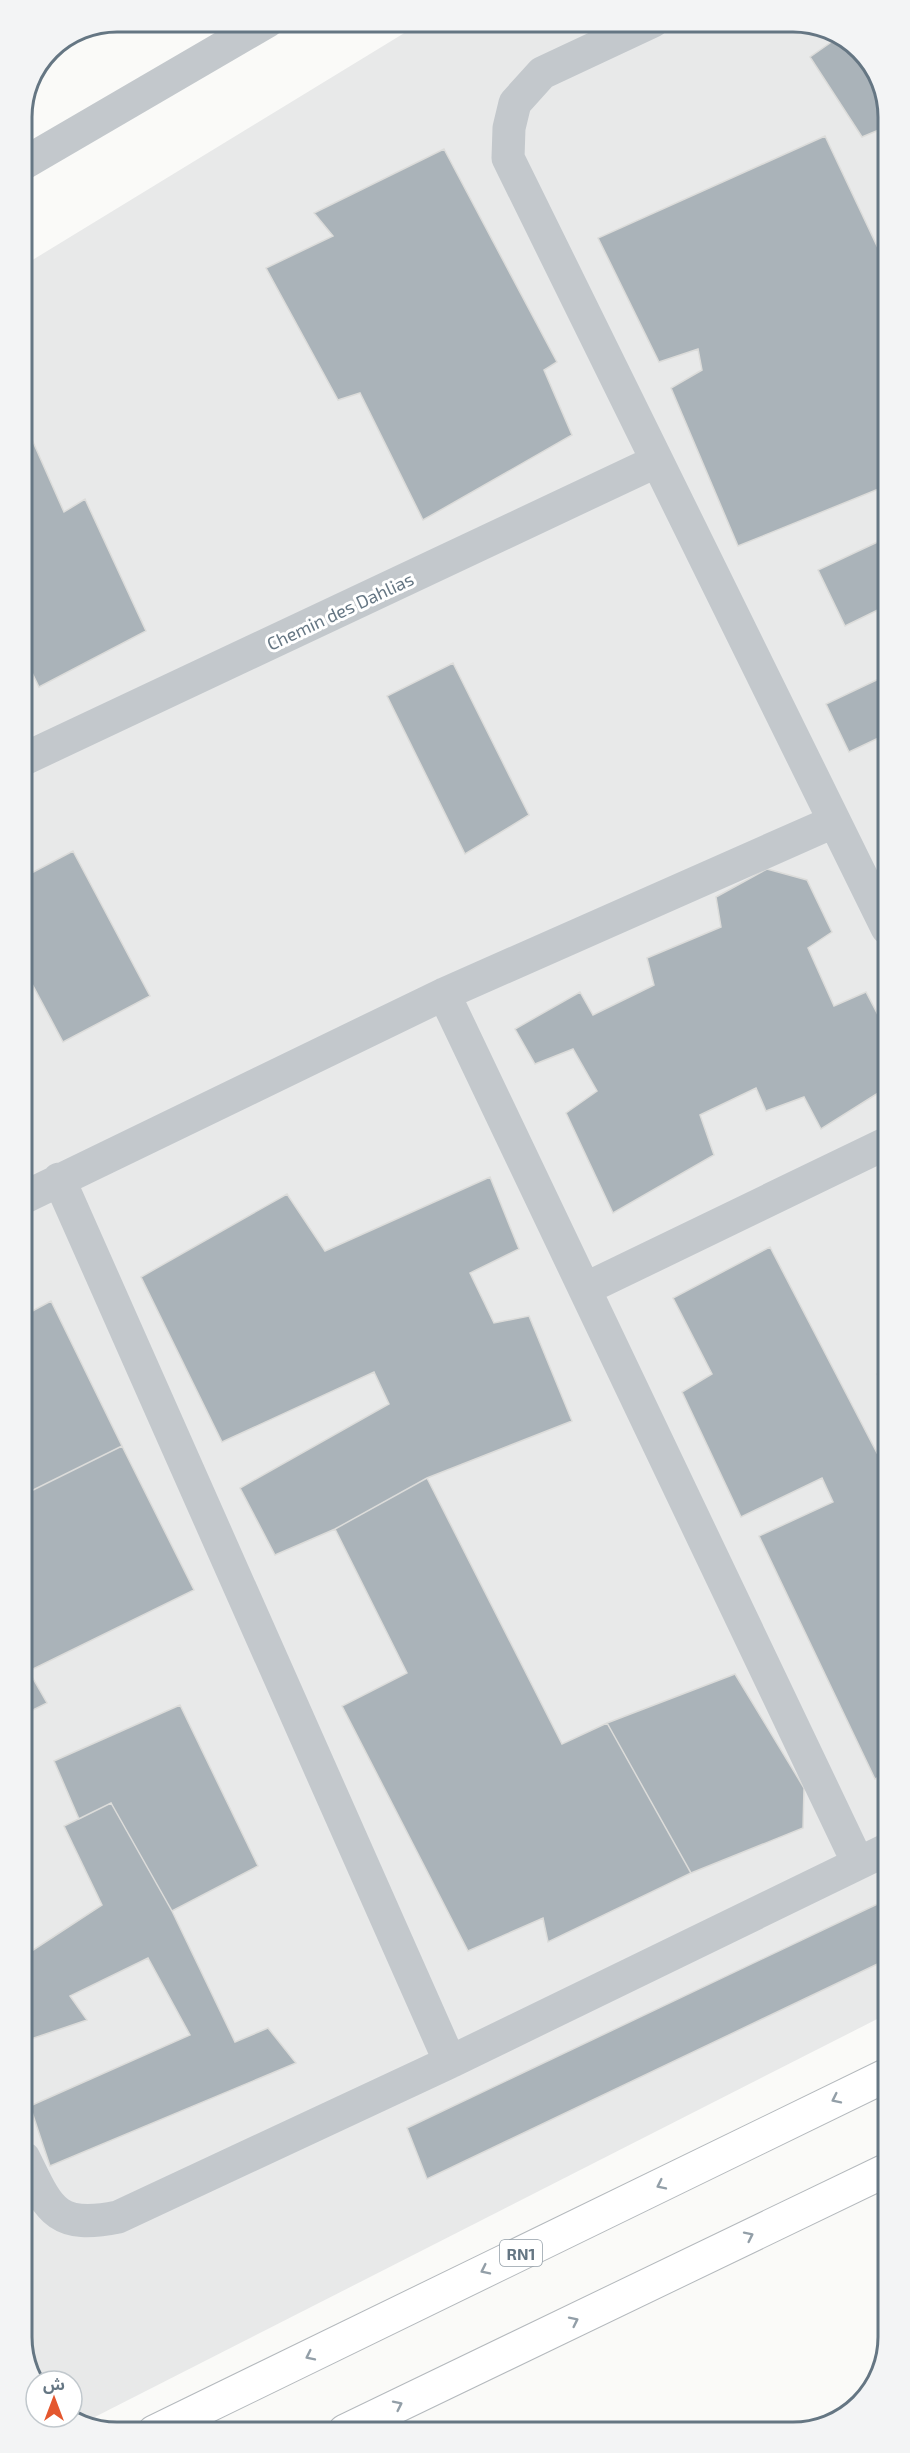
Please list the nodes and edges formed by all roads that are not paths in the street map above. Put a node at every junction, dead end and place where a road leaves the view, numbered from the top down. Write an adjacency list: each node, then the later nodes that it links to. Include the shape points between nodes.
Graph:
1 (248, 32): 3 (street)
2 (630, 32): 4 (street, via 542,73 515,103 508,158)
3 (32, 159)
4 (657, 461): 5 (street, Chemin des Dahlias); 6 (street)
5 (32, 755)
6 (833, 822): 7 (street); 8 (street)
7 (878, 910)
8 (444, 994): 10 (street); 12 (street)
9 (878, 1147): 12 (street)
10 (59, 1179): 11 (street); 15 (street)
11 (32, 1193)
12 (585, 1289): 14 (street)
13 (878, 1854): 14 (street)
14 (858, 1863): 15 (street)
15 (450, 2062): 18 (street, via 118,2217 72,2221 57,2213)
16 (878, 2079): 19 (highway, RN1, one-way to 19)
17 (878, 2174): 20 (highway, one-way to 17)
18 (32, 2175)
19 (176, 2421)
20 (365, 2421)

